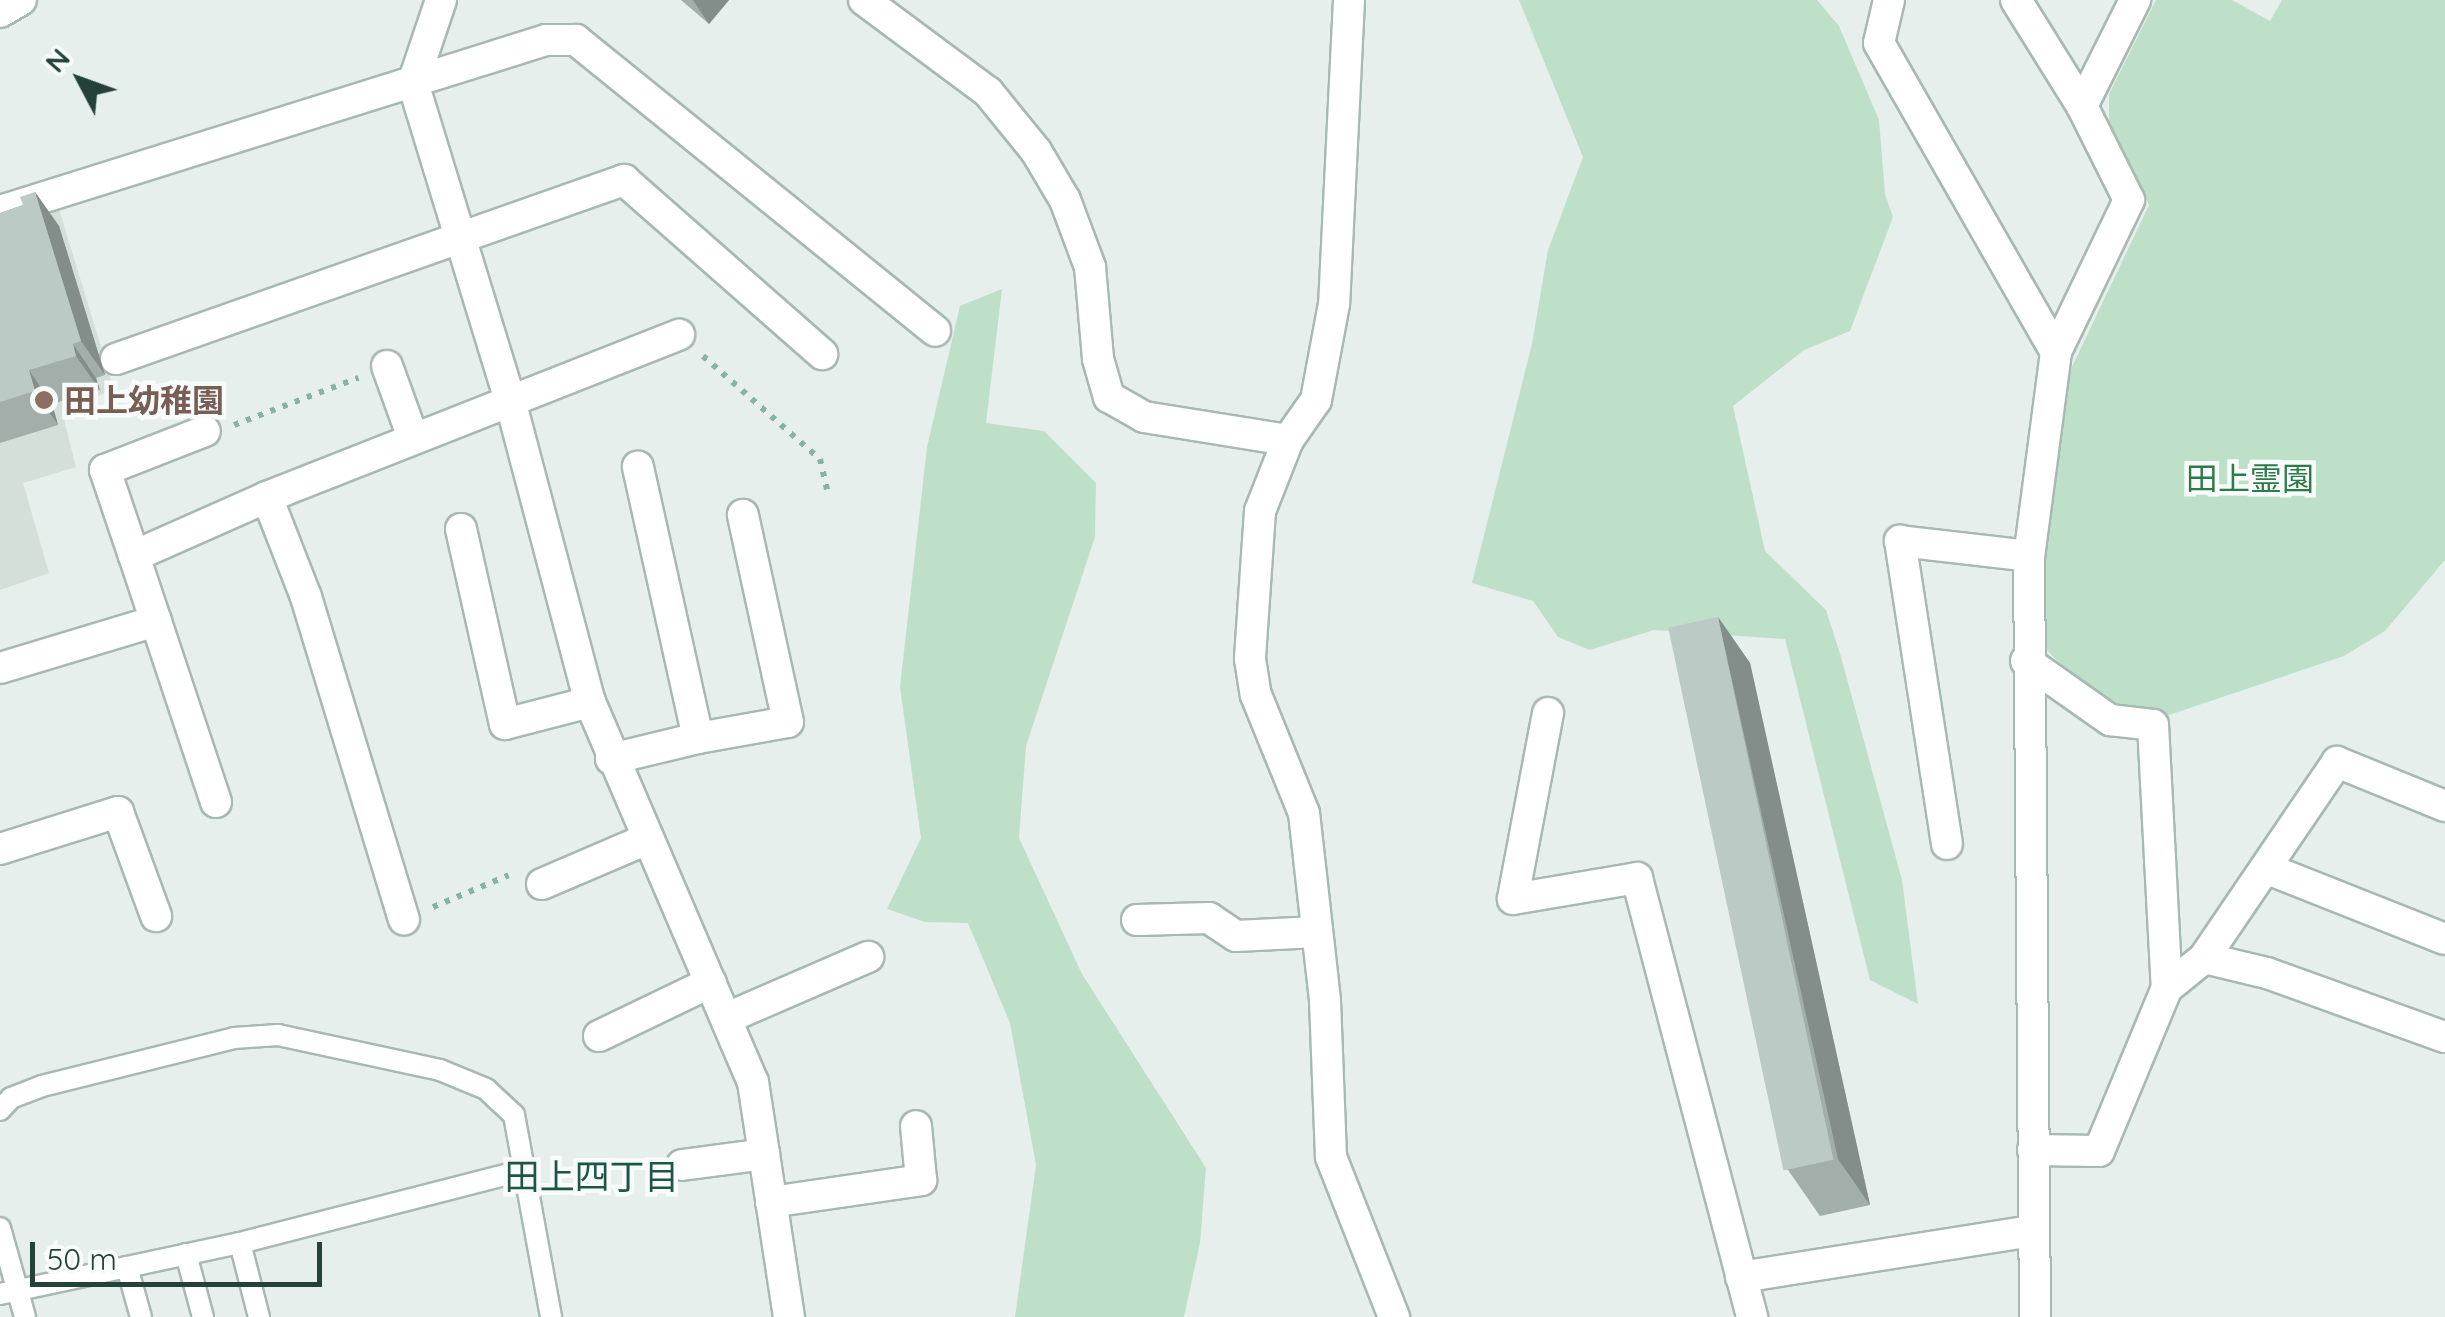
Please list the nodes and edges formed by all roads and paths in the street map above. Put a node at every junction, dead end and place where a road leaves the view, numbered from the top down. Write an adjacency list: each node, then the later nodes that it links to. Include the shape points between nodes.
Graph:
1 (21, 0): 8 (street)
2 (441, 0): 9 (street)
3 (864, 0): 22 (street, via 988,92 1036,151 1065,200 1090,267 1098,359 1109,397 1144,417)
4 (1349, 0): 22 (street, via 1334,304 1316,400)
5 (1889, 0): 15 (street, via 1879,43)
6 (2016, 0): 10 (street)
7 (2135, 0): 10 (street)
8 (0, 12)
9 (414, 83): 11 (street); 12 (street); 13 (street, via 546,40 576,40)
10 (2082, 106): 15 (street, via 2129,200)
11 (0, 211)
12 (459, 238): 16 (street, via 624,180); 17 (street); 19 (street)
13 (935, 331)
14 (680, 335): 19 (street); 24 (path, via 820,459)
15 (2056, 352): 29 (street)
16 (822, 354)
17 (116, 359)
18 (387, 366): 20 (path); 21 (street)
19 (510, 400): 21 (street); 33 (street)
20 (205, 431): 28 (street, via 105,470)
21 (413, 438): 25 (street)
22 (1288, 440): 47 (street, via 1260,511 1250,659 1256,695 1304,813)
23 (638, 467): 35 (street)
24 (828, 493)
25 (266, 496): 28 (street); 45 (street, via 306,597)
26 (743, 515): 35 (street, via 788,722)
27 (461, 529): 33 (street, via 505,724)
28 (134, 556): 30 (street)
29 (2029, 556): 31 (street); 40 (street, via 1900,542)
30 (156, 621): 32 (street); 37 (street)
31 (2026, 661): 52 (street, via 2110,720 2152,725); 58 (street)
32 (0, 668)
33 (590, 702): 36 (street)
34 (1548, 712): 68 (street, via 1513,899 1637,878)
35 (698, 738): 36 (street)
36 (611, 759): 39 (street)
37 (216, 802)
38 (2445, 806): 42 (street, via 2337,762)
39 (647, 839): 43 (street); 51 (street)
40 (1947, 844)
41 (0, 849): 44 (street, via 118,812)
42 (2268, 870): 48 (street); 50 (street)
43 (542, 884): 45 (path, via 528,884 521,870)
44 (156, 916)
45 (404, 919)
46 (1137, 920): 47 (street, via 1209,918 1236,936)
47 (1317, 932): 76 (street, via 1331,1156)
48 (2445, 939)
49 (868, 957): 53 (street)
50 (2204, 958): 52 (street); 55 (street, via 2268,972)
51 (711, 982): 53 (street); 54 (street)
52 (2167, 988): 58 (street, via 2098,1151)
53 (727, 1018): 59 (street, via 753,1082)
54 (599, 1036)
55 (2445, 1037)
56 (0, 1110): 61 (lane, via 42,1086 234,1038 278,1035 440,1070 486,1089 514,1115)
57 (916, 1126): 62 (street, via 922,1180)
58 (2034, 1150): 64 (street)
59 (764, 1154): 60 (street); 62 (street)
60 (682, 1165)
61 (525, 1170): 65 (lane); 74 (lane)
62 (771, 1202): 75 (street)
63 (0, 1228): 69 (lane)
64 (2033, 1231): 68 (street); 78 (street)
65 (240, 1243): 66 (lane); 73 (lane)
66 (186, 1254): 67 (lane); 72 (lane)
67 (127, 1267): 69 (lane); 71 (lane)
68 (1741, 1277): 77 (street)
69 (9, 1292): 70 (lane)
70 (25, 1317)
71 (141, 1317)
72 (203, 1317)
73 (259, 1317)
74 (551, 1317)
75 (788, 1317)
76 (1394, 1317)
77 (1752, 1317)
78 (2035, 1317)

